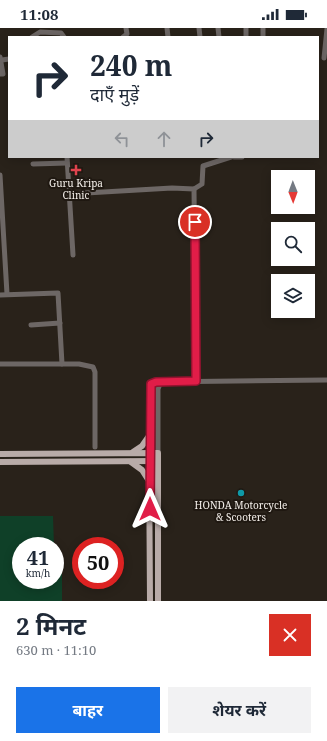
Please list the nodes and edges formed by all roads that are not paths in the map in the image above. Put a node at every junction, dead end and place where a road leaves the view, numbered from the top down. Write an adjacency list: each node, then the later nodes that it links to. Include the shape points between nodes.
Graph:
1 (327, 28): 4 (street)
2 (34, 36): 3 (street, via 40,32 61,33)
3 (63, 36)
4 (327, 37): 5 (street)
5 (326, 57)
6 (1, 59): 7 (street)
7 (1, 74)
8 (227, 158): 13 (street, via 205,164 202,168 202,184)
9 (67, 160): 10 (street); 14 (street)
10 (33, 164)
11 (0, 175): 12 (street)
12 (0, 182): 15 (street)
13 (194, 189): 14 (street, via 166,188); 26 (street)
14 (69, 194): 17 (street)
15 (1, 206): 16 (street)
16 (2, 229): 18 (street)
17 (74, 255)
18 (7, 294): 19 (street); 20 (street, via 57,292)
19 (0, 295)
20 (60, 323): 21 (street); 23 (street)
21 (31, 325)
22 (0, 364): 23 (street)
23 (62, 364): 28 (street, via 87,364 93,367 95,372)
24 (327, 380): 26 (street)
25 (162, 381): 26 (street); 27 (street, via 154,382 151,386); 29 (street, via 158,389)
26 (196, 381)
27 (149, 436): 30 (main road, via 141,447); 31 (street)
28 (95, 447)
29 (158, 452): 31 (main road); 34 (main road)
30 (131, 453): 31 (main road); 33 (main road)
31 (149, 453): 38 (main road)
32 (0, 454): 33 (main road)
33 (98, 454): 36 (main road)
34 (158, 461): 38 (main road); 41 (main road)
35 (0, 462): 36 (main road)
36 (98, 462): 37 (main road)
37 (130, 462): 38 (main road); 39 (main road, via 145,474)
38 (149, 462): 39 (main road)
39 (150, 482): 40 (main road)
40 (150, 601)
41 (158, 601)

